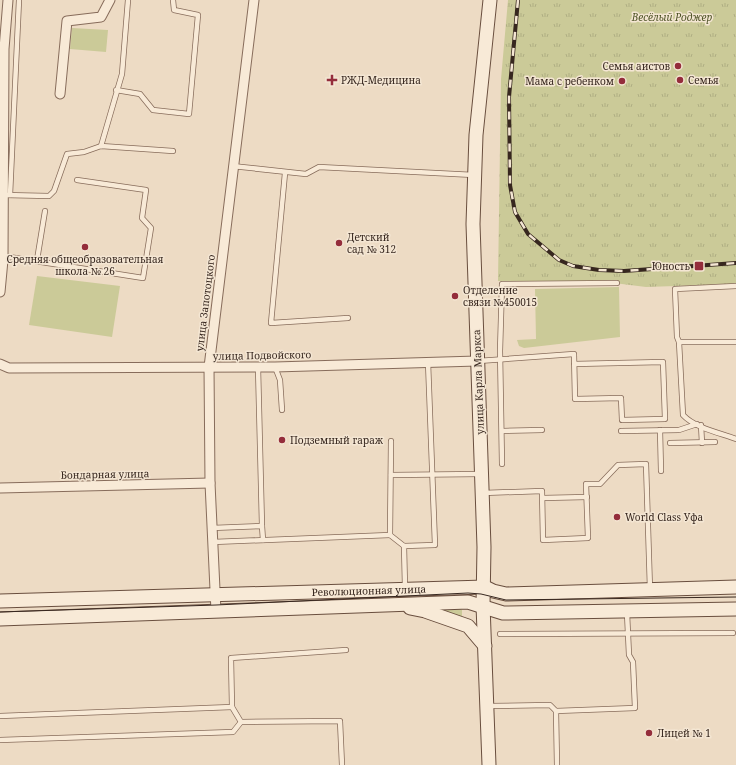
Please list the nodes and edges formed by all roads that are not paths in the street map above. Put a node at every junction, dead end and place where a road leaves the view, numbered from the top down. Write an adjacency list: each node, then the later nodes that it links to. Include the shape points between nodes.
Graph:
1 (8, 0): 16 (street, via 4,49)
2 (19, 0): 16 (lane)
3 (110, 0): 9 (street, via 101,16 67,20)
4 (128, 0): 8 (lane, via 122,74)
5 (173, 0): 8 (lane, via 174,10 198,15 189,114 153,110 140,94)
6 (254, 0): 12 (street, улица Запотоцкого)
7 (490, 0): 14 (street, улица Карла Маркса)
8 (116, 90): 10 (lane)
9 (60, 94)
10 (101, 146): 11 (lane); 16 (lane, via 67,154 54,191 49,196)
11 (173, 151)
12 (232, 166): 13 (lane); 31 (street, улица Запотоцкого)
13 (285, 173): 14 (lane, via 306,174 319,167); 23 (lane, via 270,323)
14 (474, 175): 27 (street, улица Карла Маркса)
15 (77, 180): 19 (lane, via 146,190 142,218 151,228 143,278)
16 (7, 195): 18 (street)
17 (45, 211): 19 (lane)
18 (3, 256): 19 (lane); 22 (street)
19 (37, 260)
20 (617, 283): 26 (lane, via 502,284)
21 (736, 286): 24 (lane, via 675,289)
22 (0, 292)
23 (348, 318)
24 (679, 342): 25 (lane); 35 (lane, via 682,408 688,420)
25 (736, 342)
26 (501, 359): 27 (lane); 29 (lane, via 574,354); 38 (lane)
27 (477, 361): 28 (street, улица Подвойского); 47 (street, улица Карла Маркса)
28 (428, 362): 33 (street, улица Подвойского); 49 (lane)
29 (574, 364): 29 (lane, via 575,399 621,398 622,420 665,419 662,362)
30 (0, 365): 31 (street, улица Подвойского, via 9,368)
31 (209, 367): 32 (street, улица Подвойского); 50 (street, улица Запотоцкого)
32 (258, 367): 33 (street, улица Подвойского); 55 (lane)
33 (275, 367): 34 (lane, via 280,380)
34 (282, 410)
35 (699, 425): 37 (lane, via 679,430); 40 (lane); 43 (lane)
36 (542, 430): 38 (lane)
37 (660, 430): 39 (lane); 46 (lane)
38 (503, 431): 45 (lane)
39 (621, 431)
40 (736, 439)
41 (391, 442): 48 (lane)
42 (715, 442): 43 (lane)
43 (702, 443): 44 (lane)
44 (670, 444)
45 (502, 464)
46 (661, 471)
47 (481, 474): 49 (lane); 52 (street, улица Карла Маркса)
48 (390, 475): 49 (lane); 57 (lane)
49 (432, 475): 60 (lane, via 435,545)
50 (210, 483): 51 (street, Бондарная улица); 56 (street, улица Запотоцкого)
51 (0, 488)
52 (482, 493): 54 (lane, via 542,491); 61 (street, улица Карла Маркса)
53 (587, 497): 54 (lane); 54 (lane, via 588,538 543,540); 64 (lane, via 586,484 600,484 618,465 646,464)
54 (543, 498)
55 (262, 526): 56 (lane); 58 (lane)
56 (212, 528): 59 (street, улица Запотоцкого)
57 (390, 535): 58 (lane); 60 (lane)
58 (263, 540): 59 (lane)
59 (213, 542): 65 (street, улица Запотоцкого)
60 (404, 546): 63 (lane)
61 (485, 587): 63 (street, Революционная улица); 64 (street, Революционная улица, via 506,594); 68 (street, улица Карла Маркса)
62 (736, 587): 64 (street, Революционная улица)
63 (405, 589): 65 (street, Революционная улица)
64 (650, 590)
65 (215, 594): 66 (street, Революционная улица); 70 (street, улица Запотоцкого)
66 (0, 601)
67 (391, 605): 68 (street, Революционная улица, via 468,602); 70 (street, Революционная улица); 76 (street, via 425,611 468,626)
68 (483, 605): 71 (street, Революционная улица, via 503,613); 76 (street, улица Карла Маркса)
69 (736, 610): 71 (street, Революционная улица)
70 (216, 611): 72 (street, Революционная улица)
71 (627, 611): 75 (lane)
72 (0, 619)
73 (733, 632): 75 (lane)
74 (500, 634): 75 (lane)
75 (629, 634): 80 (lane, via 635,708)
76 (485, 646): 78 (street, улица Карла Маркса)
77 (346, 650): 79 (lane, via 231,658)
78 (487, 706): 80 (lane, via 550,705); 85 (street, улица Карла Маркса)
79 (232, 707): 81 (lane); 82 (lane)
80 (556, 711): 86 (lane)
81 (0, 716)
82 (241, 722): 83 (lane, via 233,732); 84 (lane, via 340,721)
83 (0, 740)
84 (342, 765)
85 (489, 765)
86 (557, 765)

